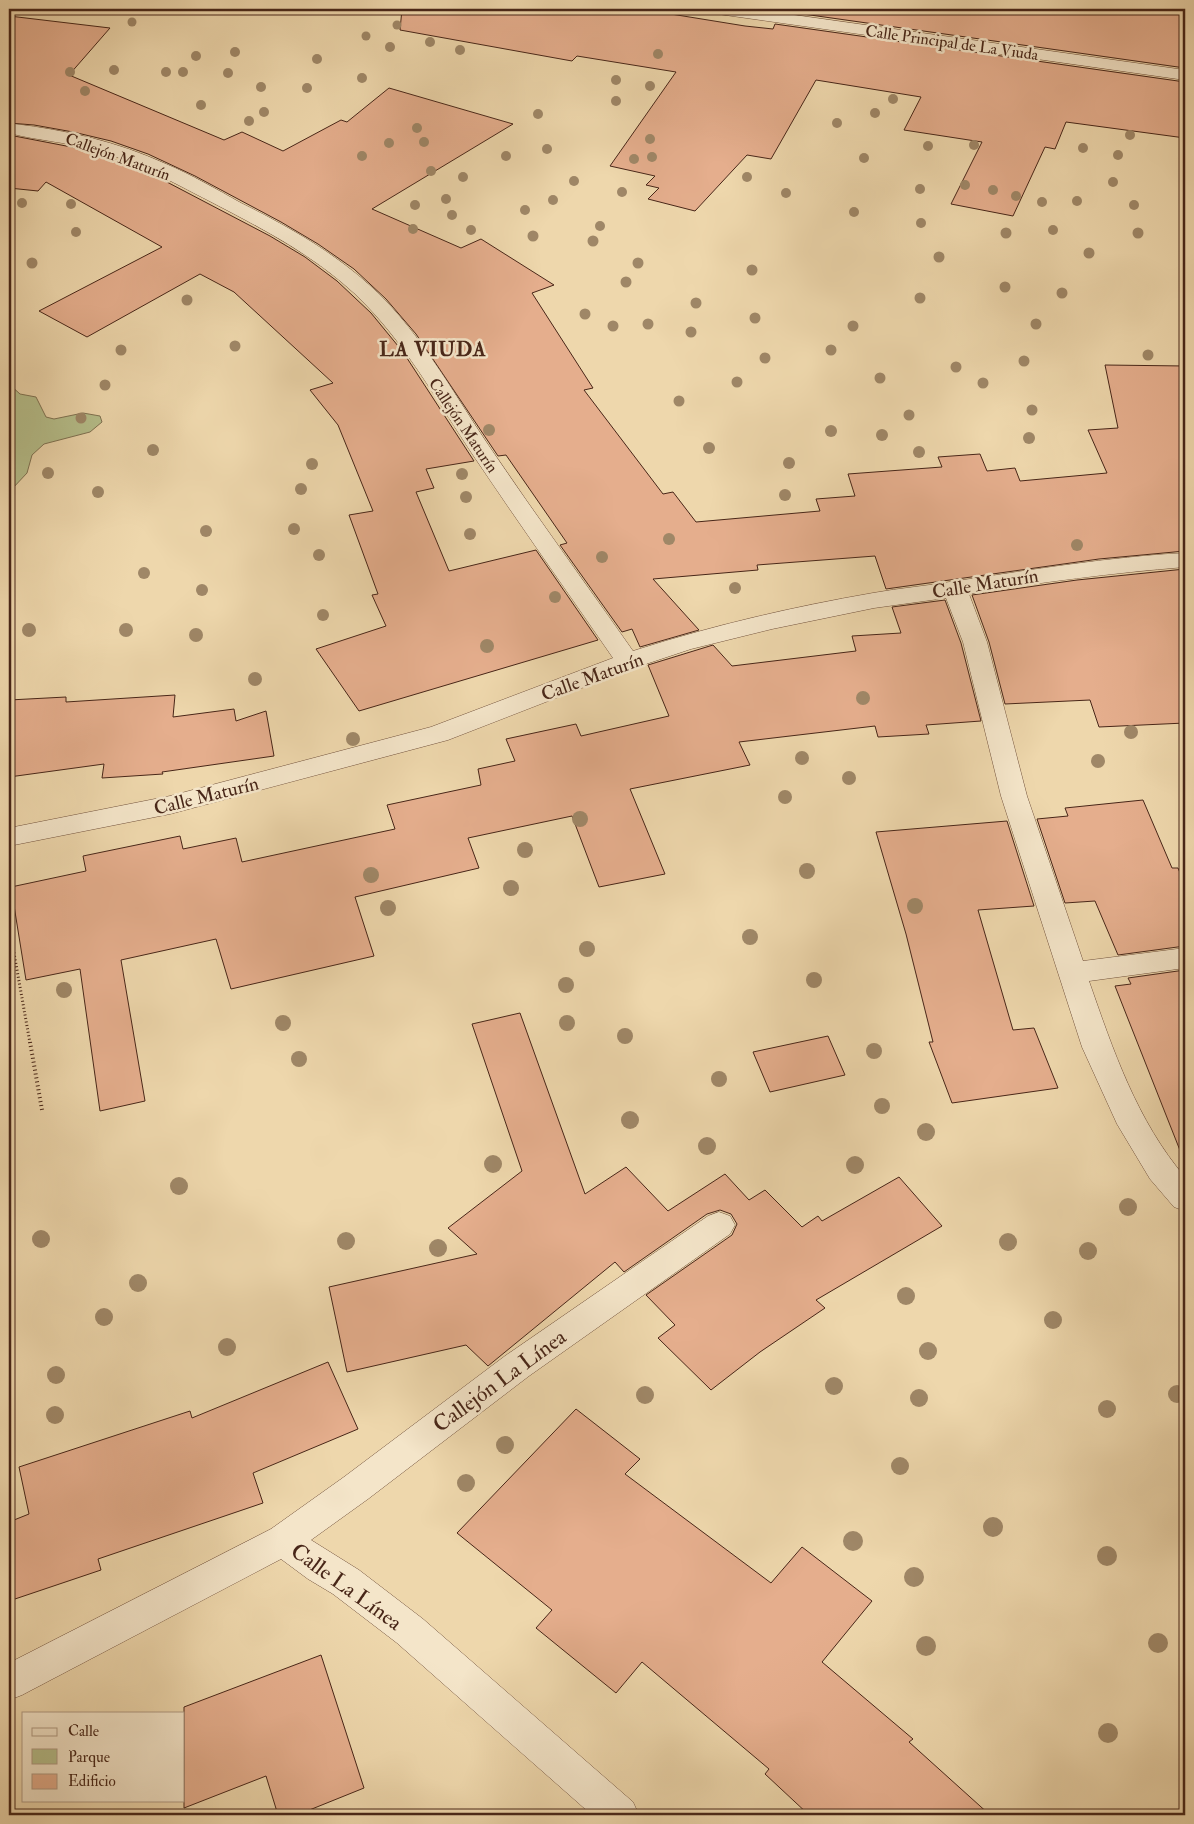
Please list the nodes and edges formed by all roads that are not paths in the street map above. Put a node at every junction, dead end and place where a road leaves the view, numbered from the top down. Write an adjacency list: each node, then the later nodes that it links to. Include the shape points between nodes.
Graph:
1 (718, 9): 2 (street, Calle Principal de La Viuda)
2 (766, 12): 3 (street, Calle Principal de La Viuda)
3 (1185, 75)
4 (14, 129): 7 (street, Callejón Maturín, via 66,136 158,167 284,232 357,285 408,341)
5 (1185, 560): 6 (street, Calle Maturín, via 1052,573)
6 (955, 589): 7 (street, Calle Maturín, via 828,608 684,643); 10 (street, via 975,642 1014,796)
7 (628, 662): 8 (street, Calle Maturín, via 439,734 170,805)
8 (9, 837)
9 (1185, 958): 10 (street)
10 (1072, 973): 11 (street, via 1097,1046 1132,1124 1161,1170)
11 (1185, 1198)
12 (719, 1225): 13 (street, Callejón La Línea, via 517,1366)
13 (283, 1540): 14 (street, Calle La Línea); 15 (street, Calle La Línea, via 346,1582 410,1631)
14 (9, 1682)
15 (620, 1815)

